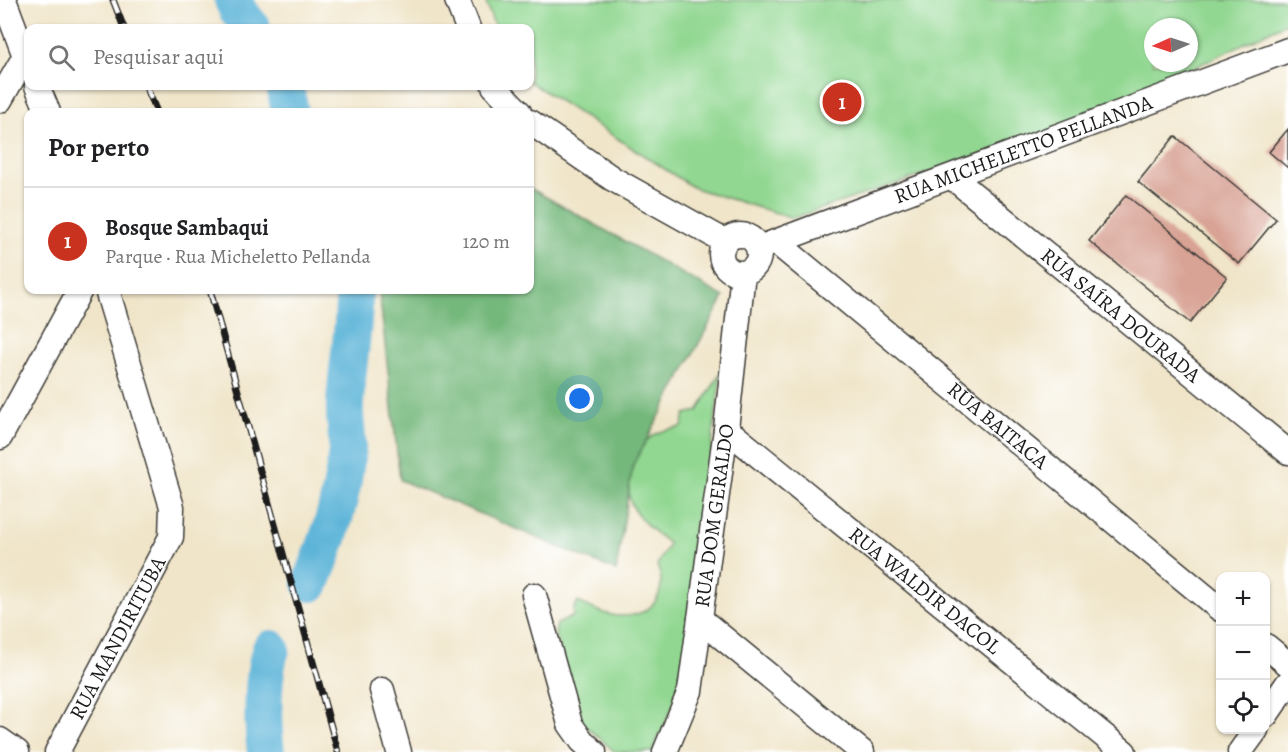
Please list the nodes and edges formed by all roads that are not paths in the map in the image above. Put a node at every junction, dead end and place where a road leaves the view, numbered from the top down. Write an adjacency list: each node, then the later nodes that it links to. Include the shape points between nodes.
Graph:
1 (4, 0): 5 (street)
2 (457, 0): 3 (street)
3 (466, 24)
4 (1288, 50): 13 (street, RUA MICHELETTO PELLANDA)
5 (24, 52)
6 (24, 64): 9 (street)
7 (39, 90): 10 (street)
8 (498, 90): 11 (street)
9 (0, 100)
10 (46, 108)
11 (515, 108)
12 (534, 125): 14 (street, via 613,179)
13 (952, 177): 15 (street, RUA MICHELETTO PELLANDA); 21 (street, RUA SAÍRA DOURADA)
14 (726, 242): 15 (street, via 744,236); 16 (street, via 722,254 726,266)
15 (767, 245): 16 (street, via 750,271); 23 (street, RUA BAITACA)
16 (743, 273): 19 (street, RUA DOM GERALDO)
17 (78, 294): 20 (street)
18 (108, 294): 33 (street, RUA MANDIRITUBA, via 172,507 173,522 171,537)
19 (726, 429): 24 (street, RUA DOM GERALDO); 38 (street, RUA WALDIR DACOL)
20 (0, 437)
21 (1284, 438)
22 (534, 595): 35 (street, via 570,724)
23 (1216, 605)
24 (700, 619): 36 (street, RUA DOM GERALDO, via 690,692); 37 (street)
25 (1270, 649): 26 (street)
26 (1288, 664)
27 (1288, 683): 29 (street)
28 (382, 690): 34 (street)
29 (1270, 709)
30 (1253, 734): 39 (street)
31 (0, 740): 32 (street)
32 (17, 752)
33 (57, 752)
34 (399, 752)
35 (594, 752)
36 (665, 752)
37 (862, 752)
38 (1124, 752)
39 (1240, 752)

